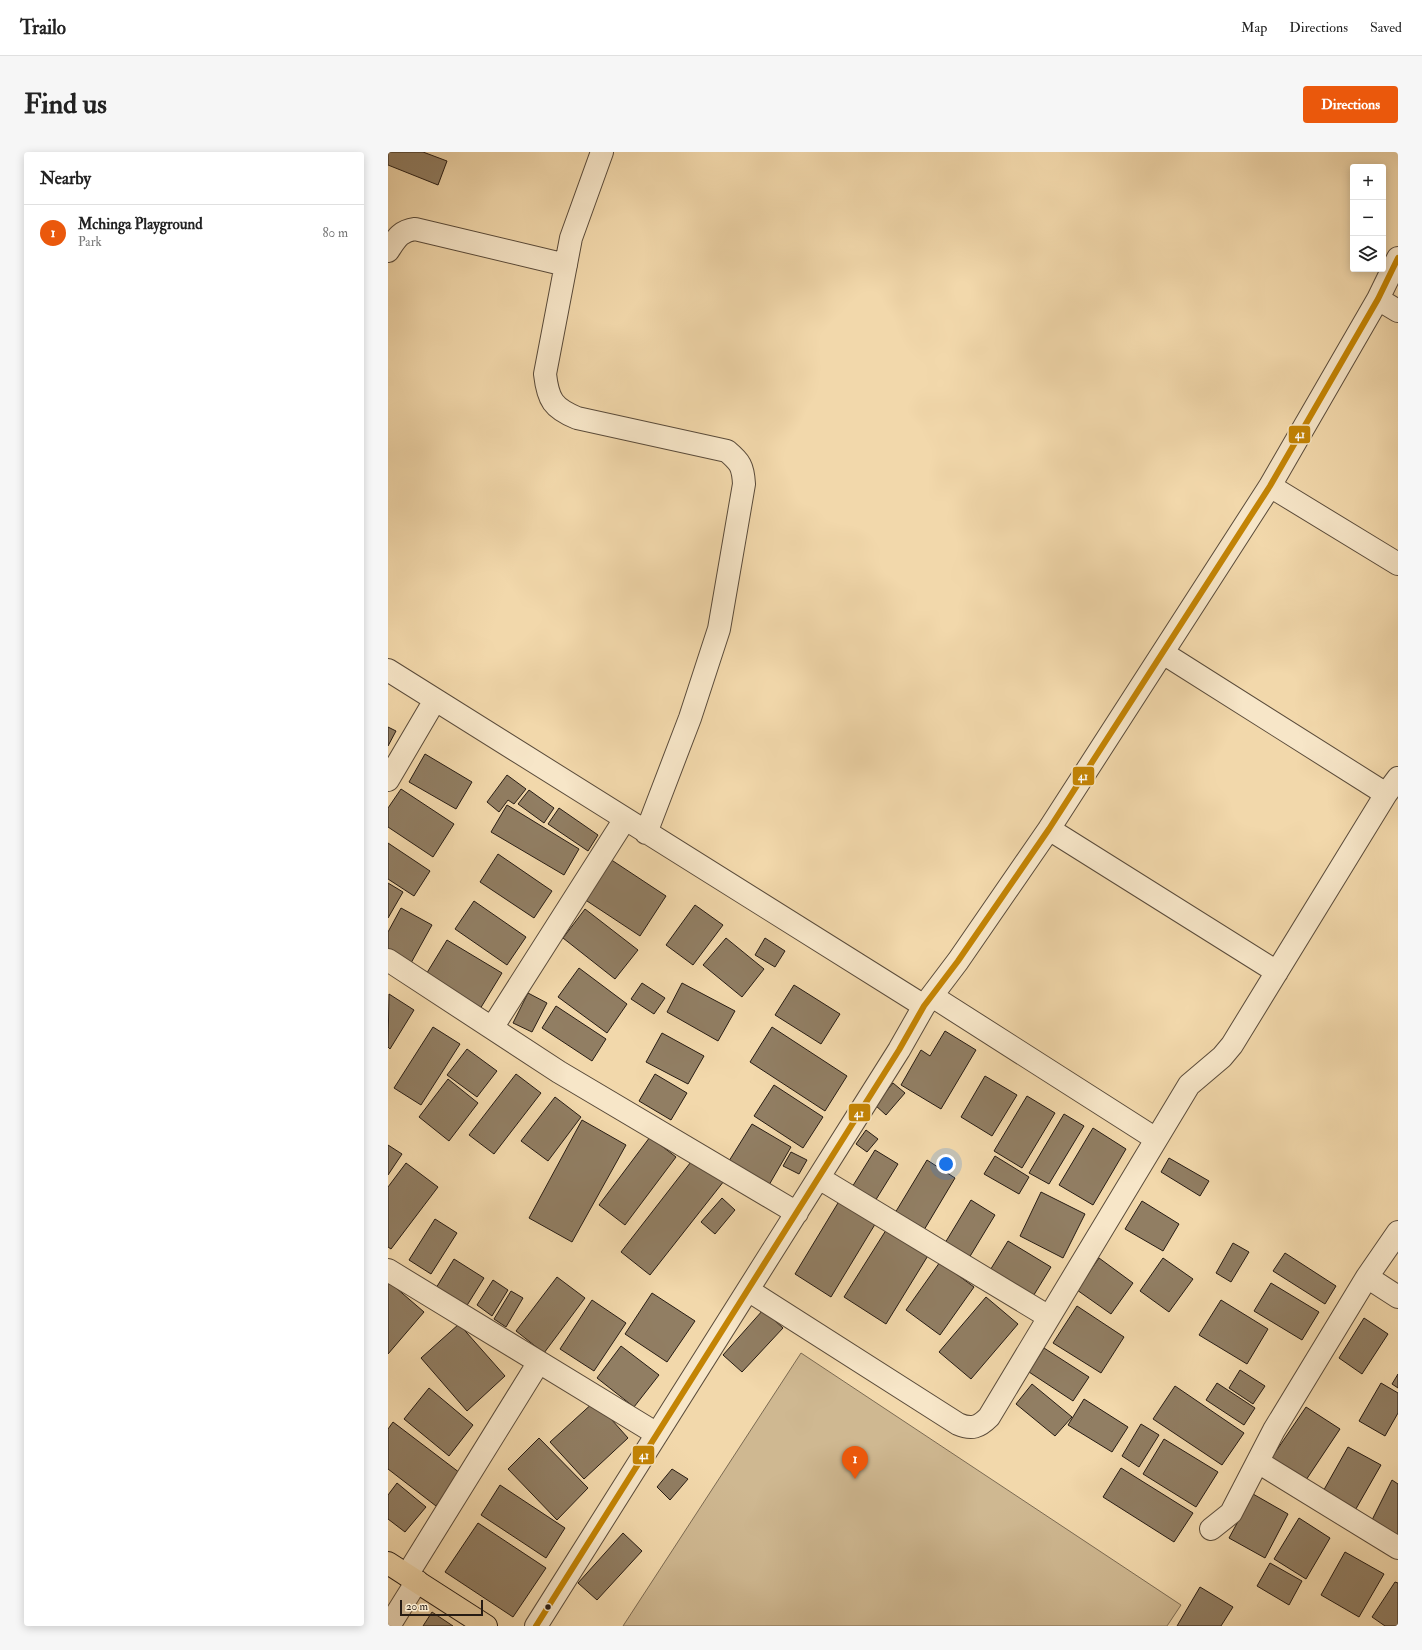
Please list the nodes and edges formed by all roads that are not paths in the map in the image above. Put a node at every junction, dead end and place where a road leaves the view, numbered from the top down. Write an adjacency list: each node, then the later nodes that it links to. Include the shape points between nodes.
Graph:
1 (602, 152): 4 (street, via 571,238)
2 (388, 251): 4 (street, via 398,235 405,230 415,229)
3 (1398, 258): 5 (street)
4 (566, 265): 16 (street, via 545,374 552,403 577,418 727,451 738,460 743,470 744,484 720,629 690,718)
5 (1378, 299): 6 (street); 7 (street)
6 (1398, 311)
7 (1270, 486): 8 (street); 9 (street)
8 (1398, 564)
9 (1163, 653): 13 (street); 15 (street)
10 (388, 670): 11 (street)
11 (435, 700): 12 (street); 14 (street)
12 (388, 780)
13 (1392, 786): 18 (street)
14 (625, 819): 16 (street); 20 (street)
15 (1049, 829): 18 (street); 19 (street, via 958,962)
16 (646, 833): 19 (street)
17 (388, 960): 20 (street)
18 (1277, 972): 21 (street, via 1232,1045 1189,1085)
19 (928, 1001): 21 (street); 22 (street)
20 (492, 1028): 23 (street, via 559,1072)
21 (1156, 1138): 29 (street)
22 (819, 1178): 23 (street); 29 (street)
23 (797, 1212): 27 (street)
24 (1398, 1232): 26 (street)
25 (388, 1270): 30 (street)
26 (1367, 1276): 28 (street); 32 (street, via 1274,1430)
27 (748, 1290): 29 (street, via 966,1428 974,1428 989,1417); 31 (street)
28 (1398, 1297)
29 (1049, 1317)
30 (539, 1362): 31 (street); 36 (street)
31 (657, 1434): 39 (street)
32 (1258, 1462): 33 (street, via 1231,1513); 34 (street)
33 (1211, 1529)
34 (1398, 1548)
35 (388, 1563): 36 (main road)
36 (412, 1578): 37 (street); 38 (main road)
37 (388, 1626)
38 (486, 1626)
39 (536, 1626)

